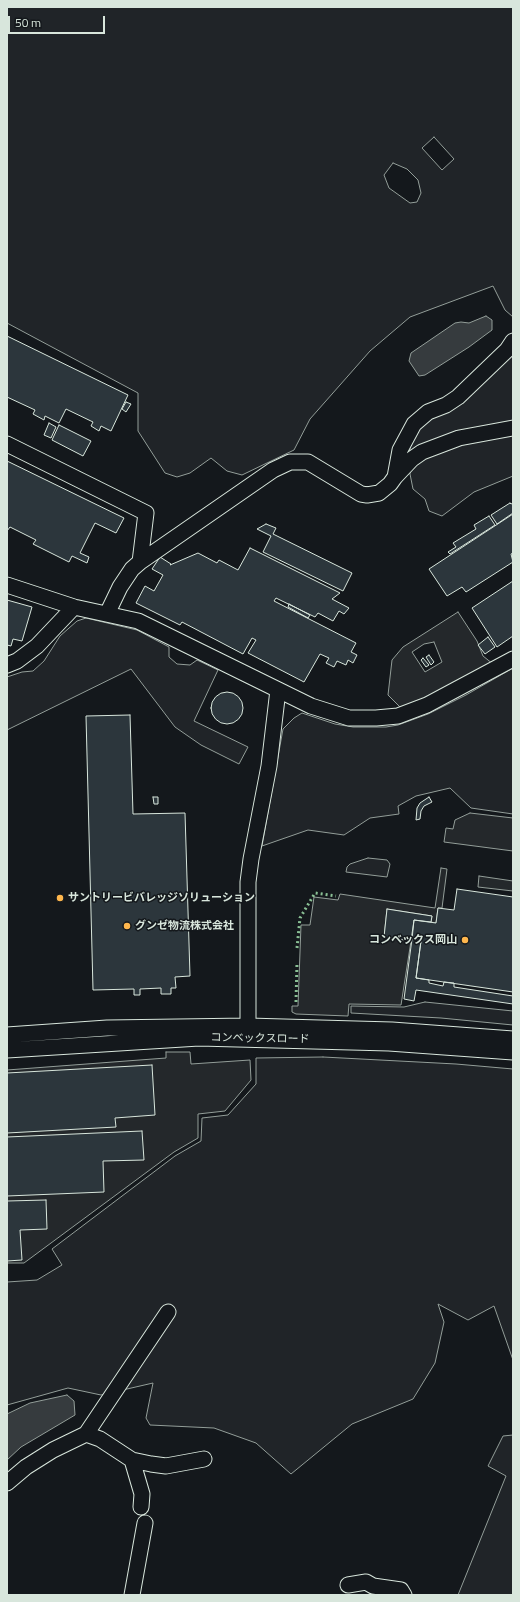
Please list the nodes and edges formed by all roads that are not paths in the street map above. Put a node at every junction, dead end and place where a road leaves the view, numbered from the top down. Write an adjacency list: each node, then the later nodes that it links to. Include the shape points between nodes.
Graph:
1 (513, 342): 4 (street, via 458,397 428,412 414,424 400,450)
2 (513, 428): 4 (street, via 443,443 412,459)
3 (7, 444): 5 (street, via 146,512)
4 (395, 477): 5 (street, via 379,493 361,494 308,462 290,462 273,470)
5 (140, 562): 8 (street, via 120,587)
6 (7, 585): 7 (street)
7 (74, 607): 8 (street); 10 (street, via 37,646)
8 (107, 614): 11 (street, via 138,621)
9 (513, 659): 11 (street, via 427,705 398,716 350,718 311,706)
10 (7, 665)
11 (278, 690): 12 (street, via 269,766 250,859)
12 (248, 1026): 13 (street, コンベックスロード, via 107,1028); 14 (street, コンベックスロード, via 392,1030)
13 (7, 1035)
14 (513, 1039)
15 (7, 1050): 16 (street, コンベックスロード, via 210,1038 389,1043)
16 (513, 1052)
17 (168, 1312): 18 (street)
18 (86, 1434): 20 (street, via 100,1439); 21 (street, via 53,1450)
19 (204, 1459): 20 (street, via 166,1466)
20 (132, 1460): 22 (street, via 142,1494)
21 (7, 1483)
22 (141, 1507)
23 (145, 1523): 25 (street)
24 (348, 1585): 26 (street, via 366,1582 373,1586 401,1590)
25 (132, 1595)
26 (404, 1595)

